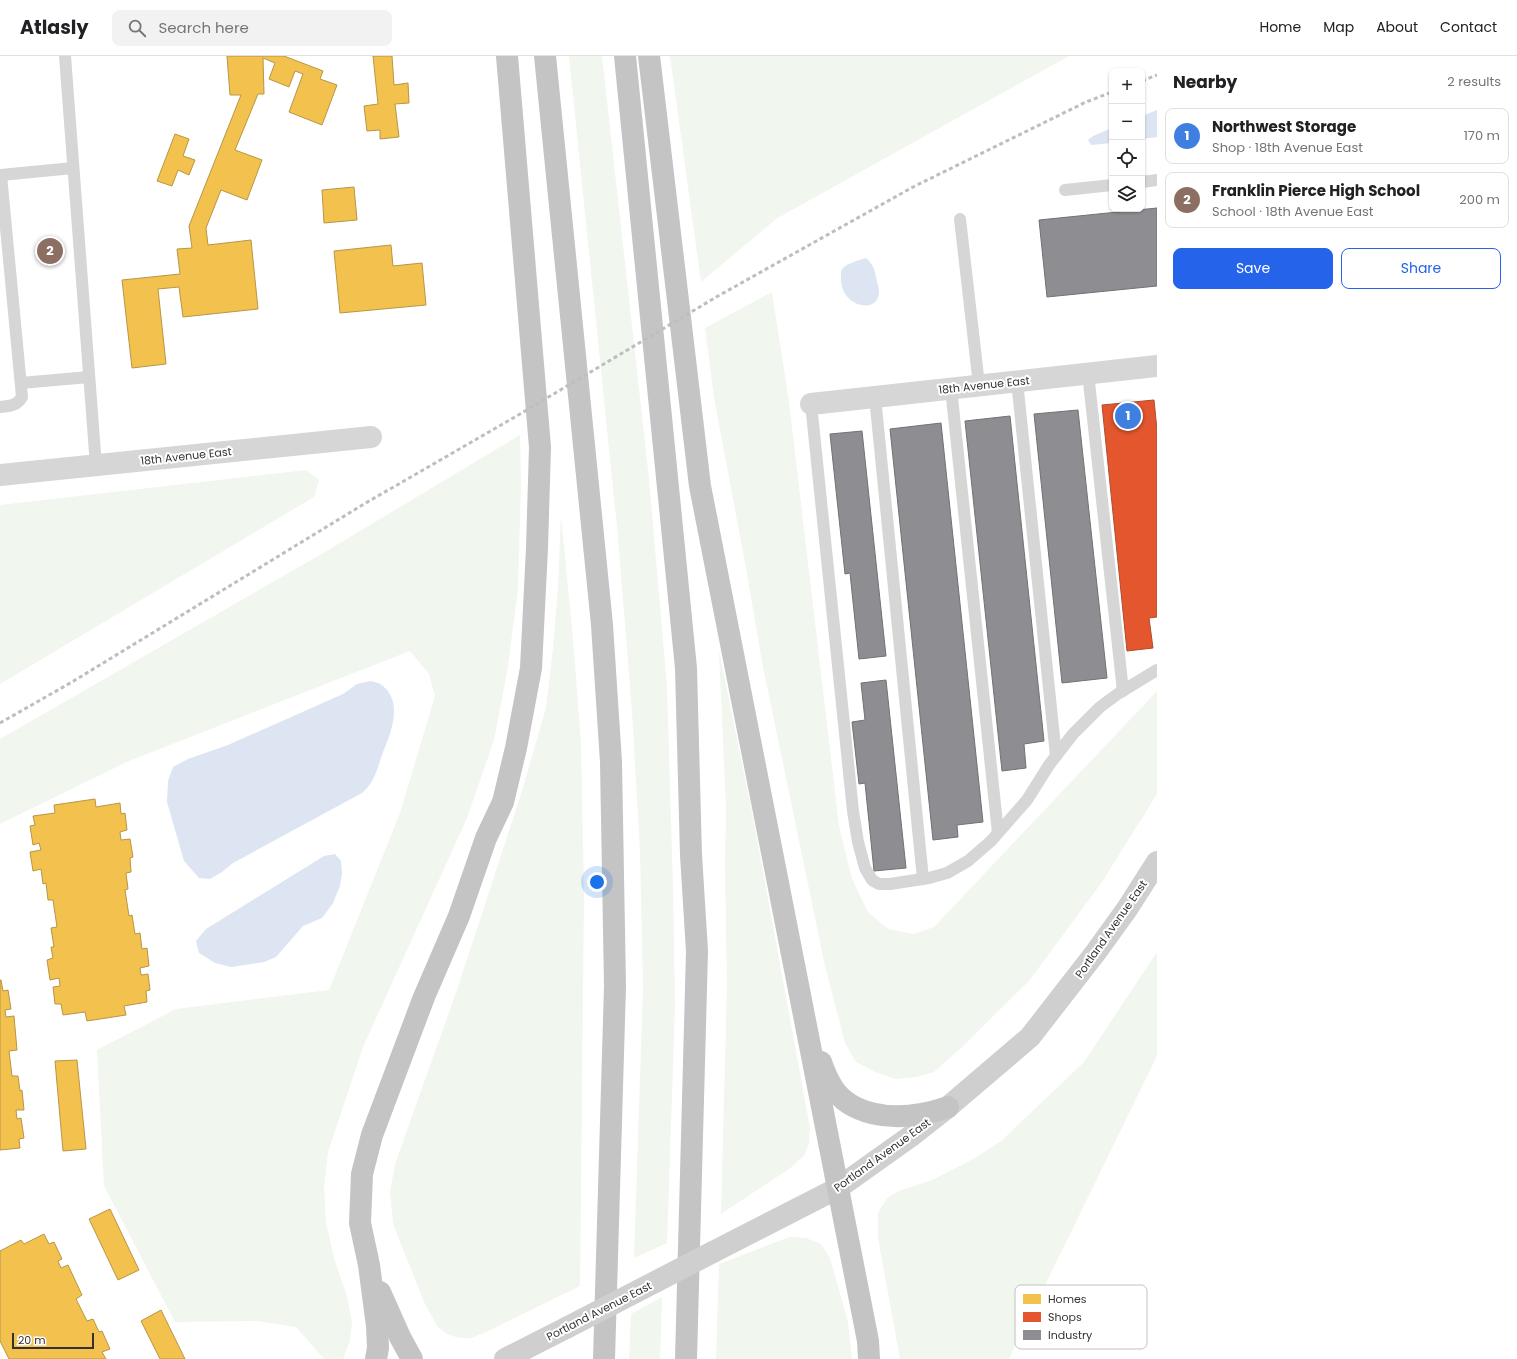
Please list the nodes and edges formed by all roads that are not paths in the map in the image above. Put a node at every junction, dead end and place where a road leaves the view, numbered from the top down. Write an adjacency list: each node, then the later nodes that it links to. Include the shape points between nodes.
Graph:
1 (65, 56): 6 (lane)
2 (506, 56): 34 (highway, via 540,447 531,668 503,802 486,838 459,916 424,997 372,1136 362,1174 360,1223)
3 (545, 56): 38 (highway, via 602,625 612,762 615,986)
4 (625, 56): 39 (highway, via 686,668 691,855 697,951)
5 (649, 56): 31 (highway, via 700,486)
6 (73, 168): 14 (lane); 16 (lane, via 2,175)
7 (1157, 180): 8 (lane)
8 (1145, 182)
9 (1109, 185): 10 (lane)
10 (1065, 190)
11 (960, 219): 17 (lane)
12 (1157, 366): 13 (street, 18th Avenue East)
13 (1088, 374): 15 (street, 18th Avenue East); 26 (lane)
14 (89, 377): 16 (lane); 23 (lane)
15 (1017, 381): 17 (street, 18th Avenue East); 27 (lane)
16 (21, 383): 21 (lane, via 22,397 18,403)
17 (979, 385): 18 (street, 18th Avenue East)
18 (951, 388): 19 (street, 18th Avenue East); 28 (lane)
19 (875, 397): 20 (street, 18th Avenue East); 30 (lane)
20 (811, 404): 30 (lane, via 858,842 865,868 872,880 879,884 890,884)
21 (0, 407)
22 (371, 437): 23 (street, 18th Avenue East)
23 (96, 466): 24 (street, 18th Avenue East)
24 (0, 475)
25 (1157, 670): 26 (lane)
26 (1122, 691): 27 (lane, via 1100,707 1073,734)
27 (1056, 756): 28 (lane, via 1027,800)
28 (998, 833): 30 (lane, via 968,861 947,873)
29 (1157, 862): 32 (main road, Portland Avenue East, via 1096,952 1030,1037)
30 (922, 879)
31 (805, 1021): 32 (highway, via 833,1088 858,1108 873,1114 894,1116 920,1115); 33 (highway)
32 (948, 1107): 33 (main road, Portland Avenue East)
33 (838, 1188): 37 (main road, Portland Avenue East, bridge); 40 (highway, via 868,1341)
34 (369, 1265): 35 (highway, via 377,1326); 36 (highway)
35 (376, 1359)
36 (412, 1359)
37 (505, 1359)
38 (604, 1359)
39 (686, 1359)
40 (869, 1359)

